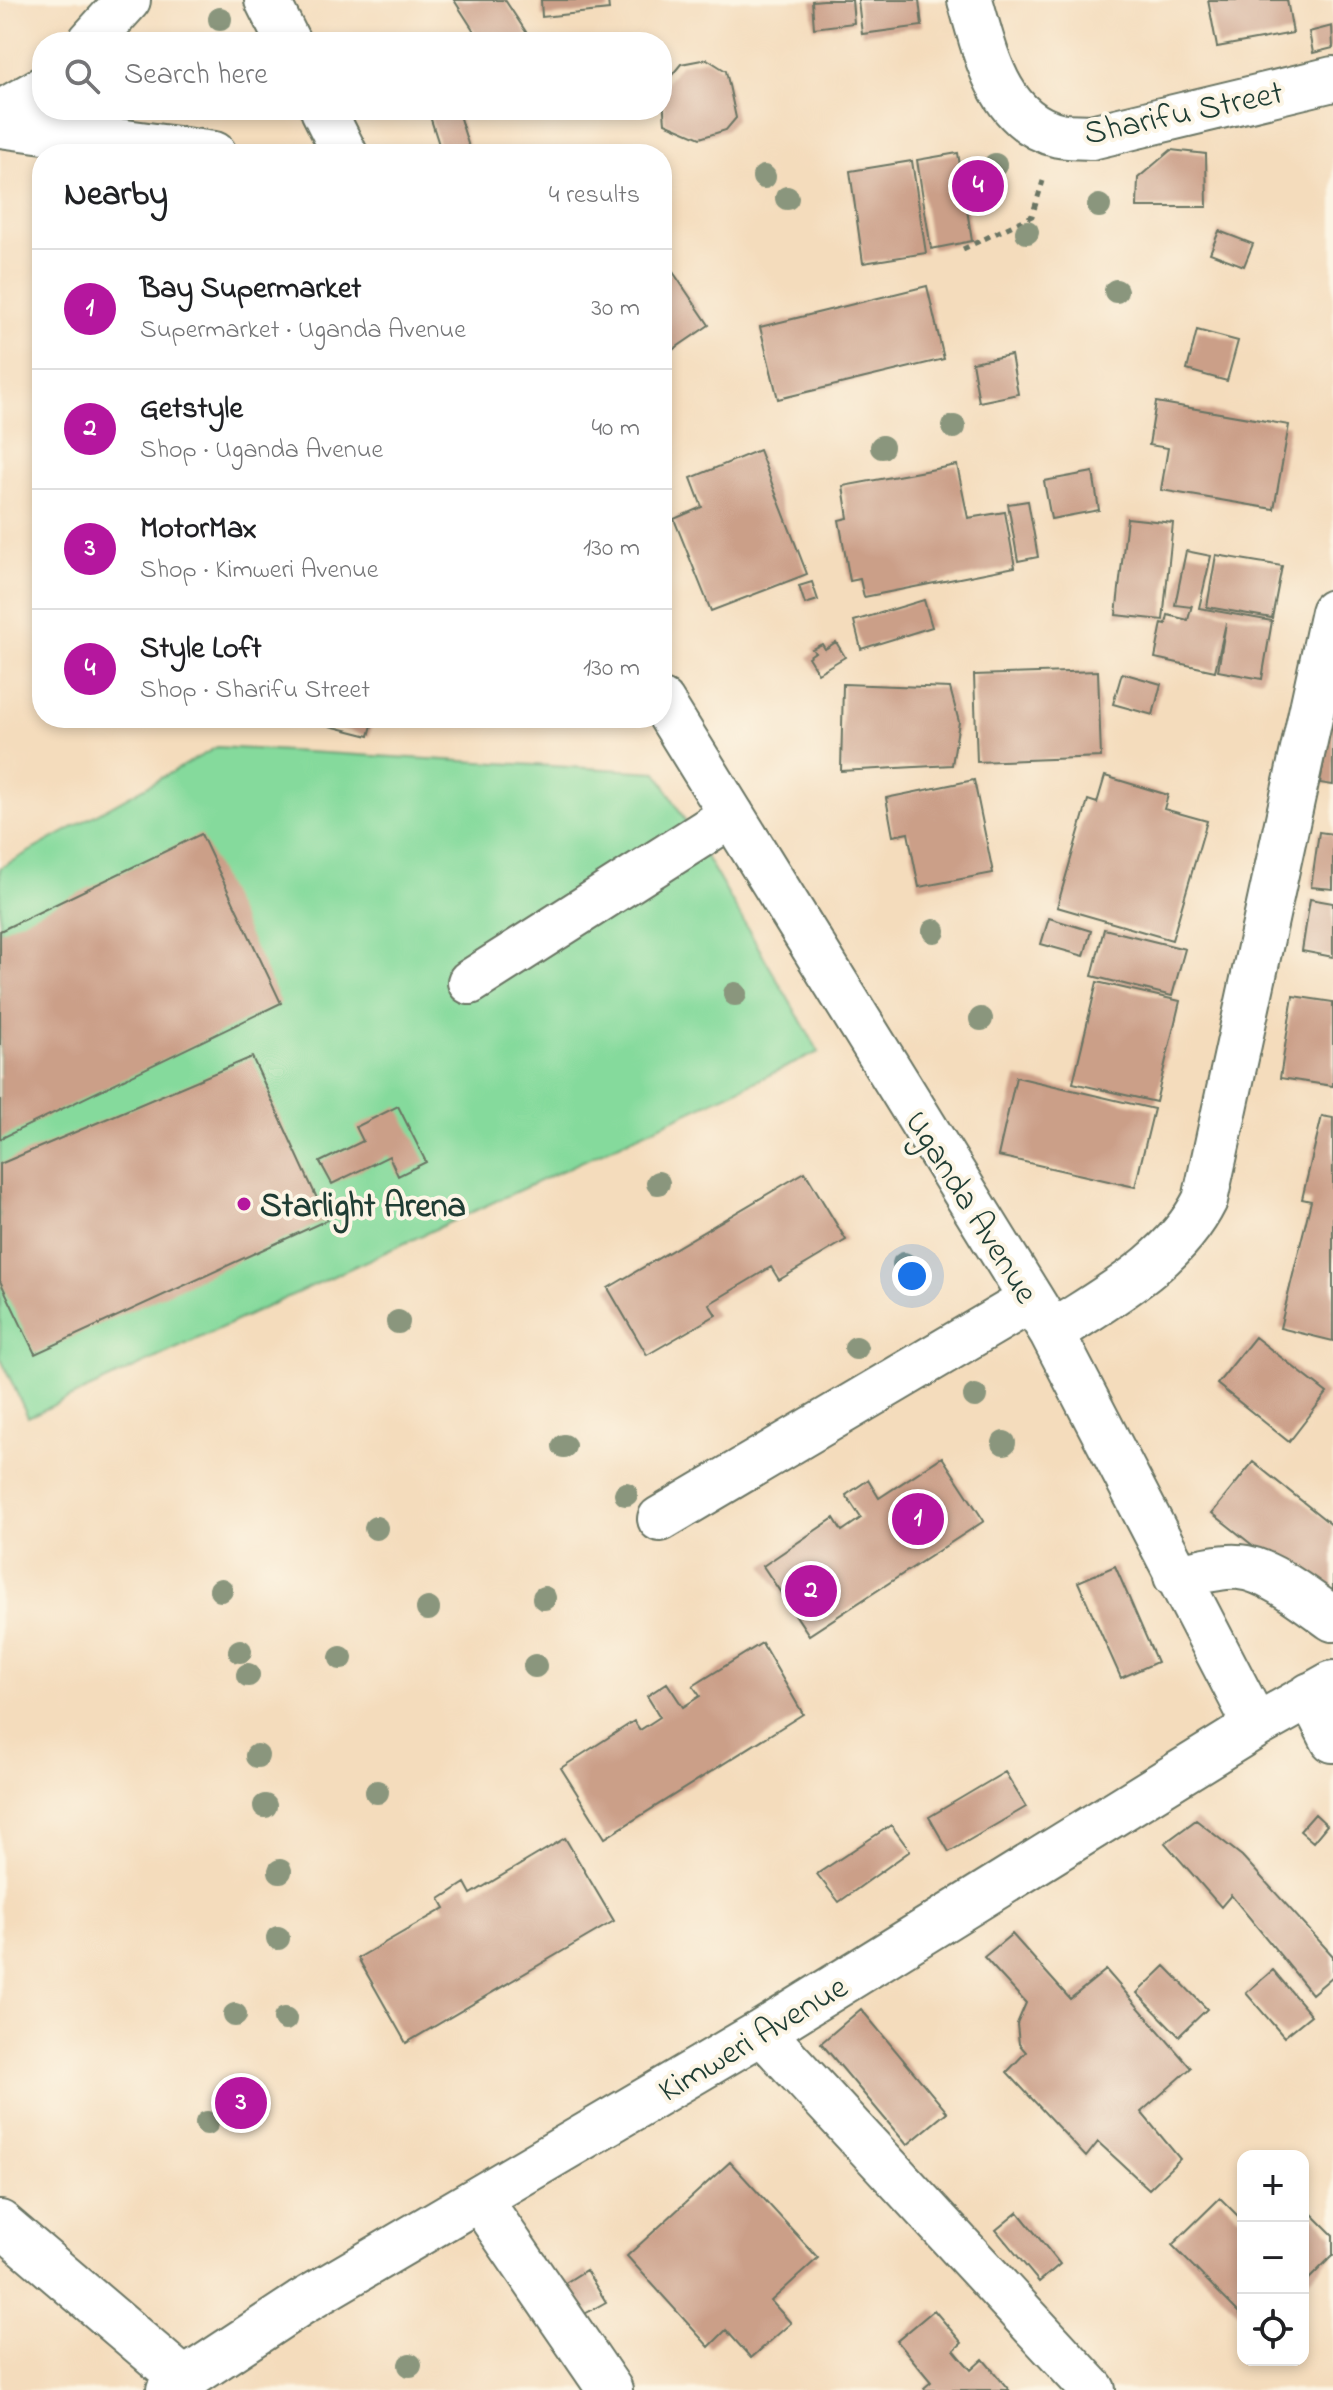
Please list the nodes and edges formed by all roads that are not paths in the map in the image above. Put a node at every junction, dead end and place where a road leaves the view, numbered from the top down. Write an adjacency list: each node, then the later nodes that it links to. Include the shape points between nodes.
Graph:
1 (128, 0): 4 (street)
2 (267, 0): 5 (street)
3 (970, 0): 6 (street, Sharifu Street, via 991,70 1006,98 1029,121 1058,135 1091,137)
4 (99, 32)
5 (283, 32)
6 (1333, 79)
7 (32, 95): 8 (street)
8 (0, 113)
9 (328, 120): 12 (street)
10 (0, 125): 11 (street)
11 (140, 144)
12 (340, 144)
13 (1333, 612): 17 (street, via 1205,1200 1171,1248 1125,1285)
14 (672, 718): 15 (street, Uganda Avenue)
15 (732, 815): 16 (street); 17 (street, Uganda Avenue)
16 (470, 982)
17 (1041, 1316): 18 (street); 19 (street, Uganda Avenue)
18 (660, 1519)
19 (1176, 1576): 20 (street, via 1240,1567 1271,1578); 22 (street, Uganda Avenue)
20 (1333, 1619)
21 (1321, 1689): 22 (street, Kimweri Avenue); 23 (street)
22 (1256, 1726): 24 (street, Kimweri Avenue)
23 (1333, 1740)
24 (762, 2032): 25 (street, Kimweri Avenue); 29 (street)
25 (480, 2200): 27 (street, Kimweri Avenue, via 301,2303); 28 (street)
26 (0, 2223): 27 (street)
27 (177, 2385)
28 (610, 2390)
29 (1093, 2390)

